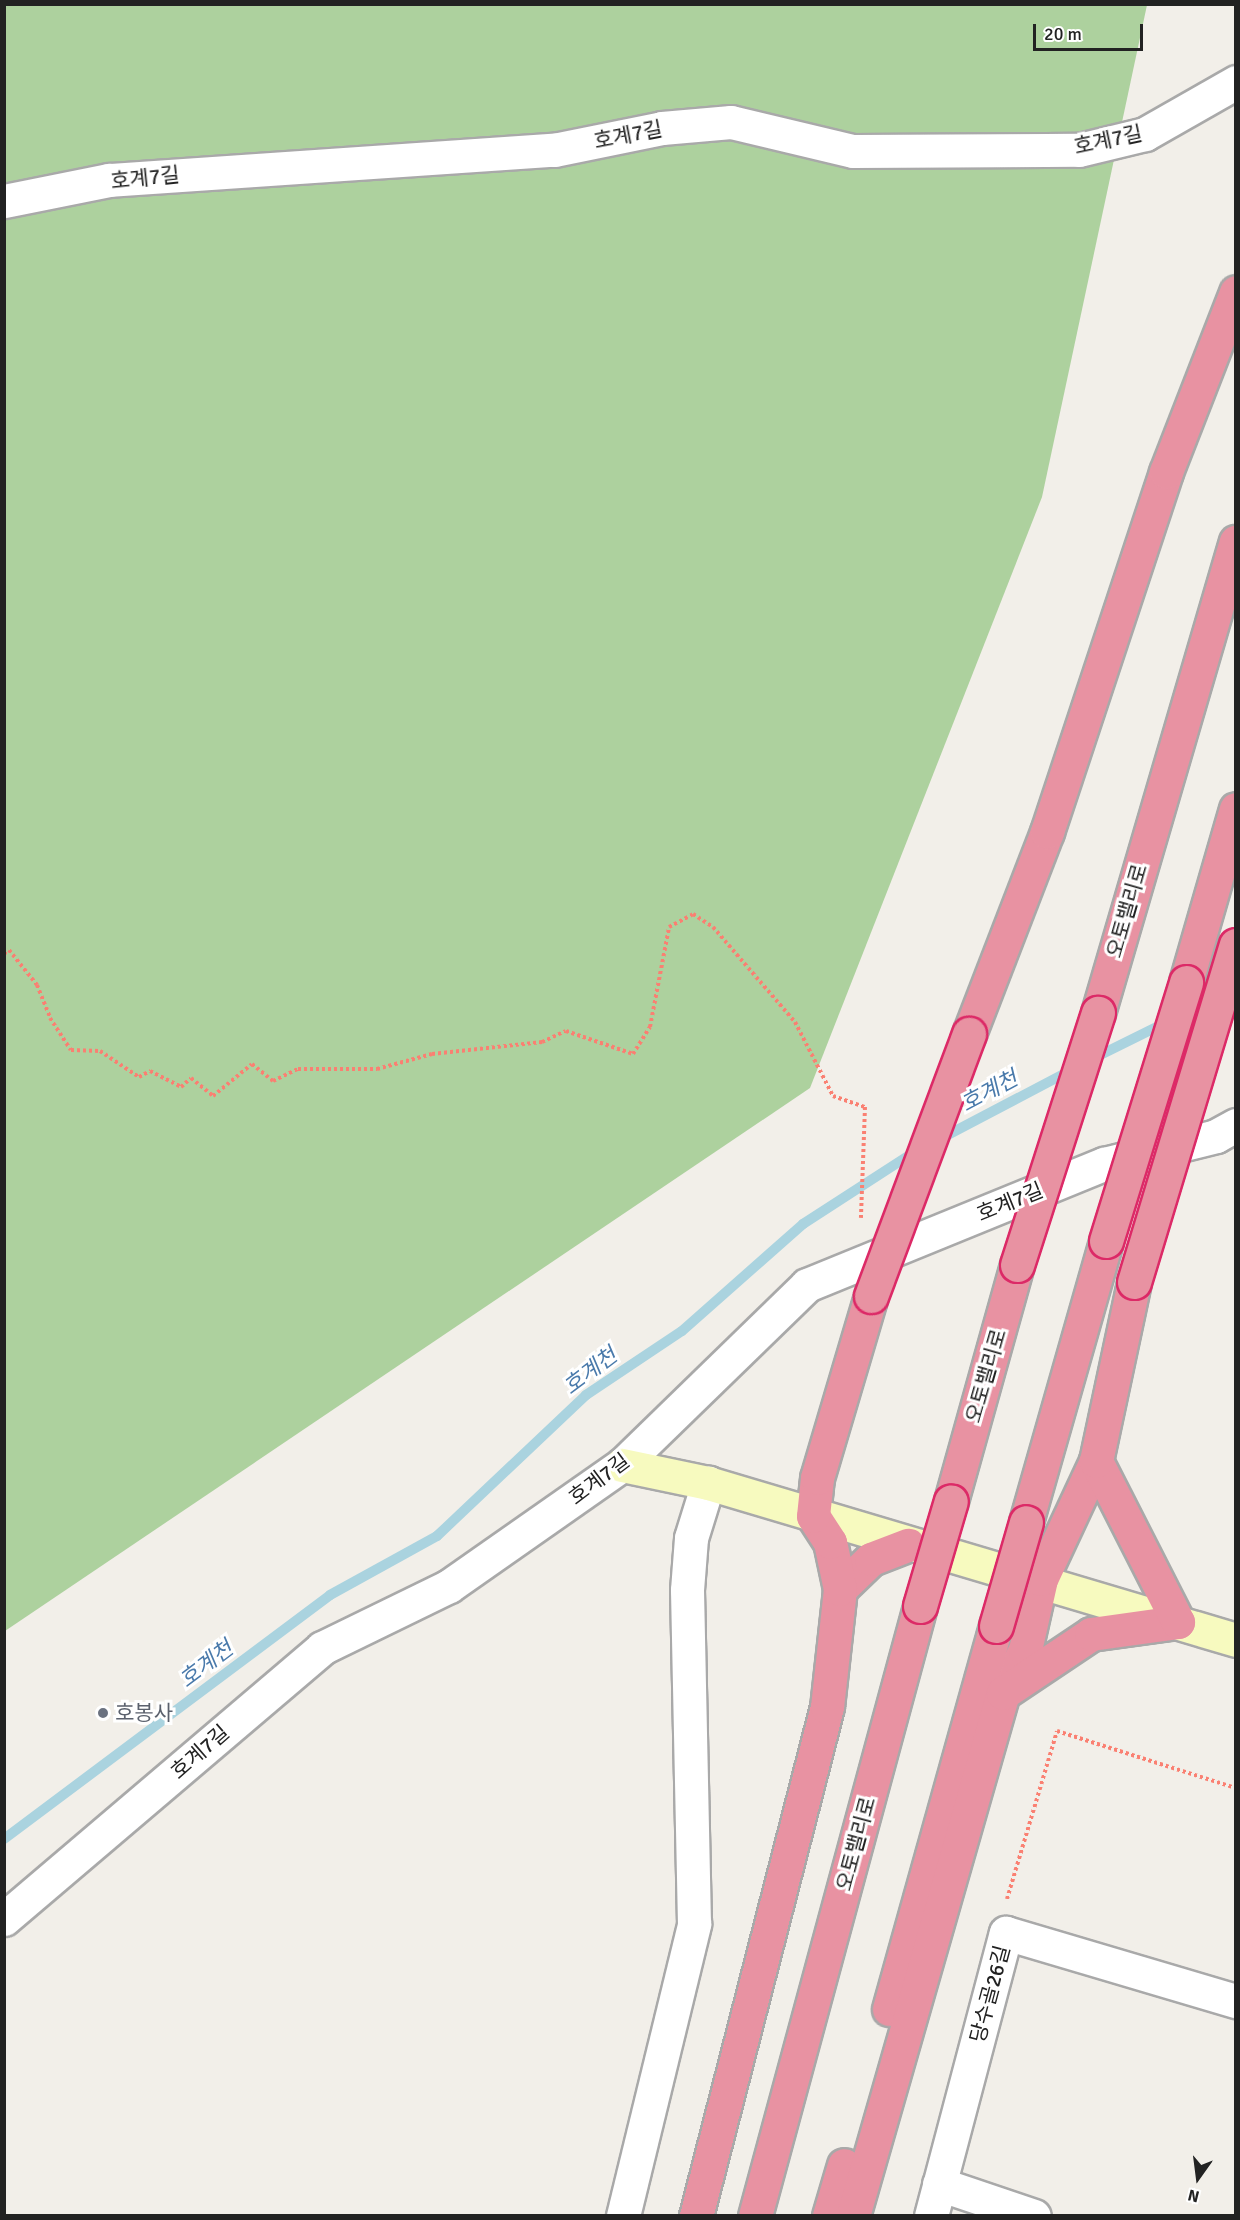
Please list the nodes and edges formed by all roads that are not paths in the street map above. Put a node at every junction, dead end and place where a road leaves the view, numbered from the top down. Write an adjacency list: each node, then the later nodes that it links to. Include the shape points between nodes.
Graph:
1 (1236, 82): 2 (street, 호계7길, via 1145,134 1079,150 854,152 731,122 662,128 554,150 109,180)
2 (4, 201)
3 (1236, 292): 11 (highway, bridge, via 1166,472 1047,832 871,1296 837,1398)
4 (1236, 542): 23 (highway, 오토밸리로, bridge, via 1098,1013 1017,1265)
5 (1236, 808): 24 (highway, bridge, via 1106,1241)
6 (1236, 945): 8 (highway, bridge, via 1134,1282)
7 (1236, 1125): 9 (street, 호계7길, via 1216,1136 1104,1164 807,1285)
8 (1096, 1461): 13 (highway); 15 (highway)
9 (622, 1465): 10 (street); 18 (street, 호계7길, via 449,1586 322,1648)
10 (708, 1483): 11 (street); 21 (street, via 691,1538 687,1590 694,1924)
11 (813, 1516): 12 (street); 14 (highway, via 830,1542)
12 (908, 1545): 13 (street); 14 (highway, via 871,1559)
13 (1041, 1579): 15 (street); 17 (highway, via 1025,1650)
14 (840, 1589): 22 (highway, via 826,1707)
15 (1178, 1622): 16 (street); 17 (highway, via 1091,1634)
16 (1236, 1641)
17 (1003, 1692): 25 (highway)
18 (4, 1919)
19 (1236, 2001): 20 (street, 당수골26길, via 1006,1933)
20 (939, 2184): 26 (street, 당수골26길); 27 (street)
21 (623, 2216)
22 (696, 2216)
23 (755, 2216)
24 (829, 2216)
25 (854, 2216)
26 (931, 2216)
27 (1034, 2216)

